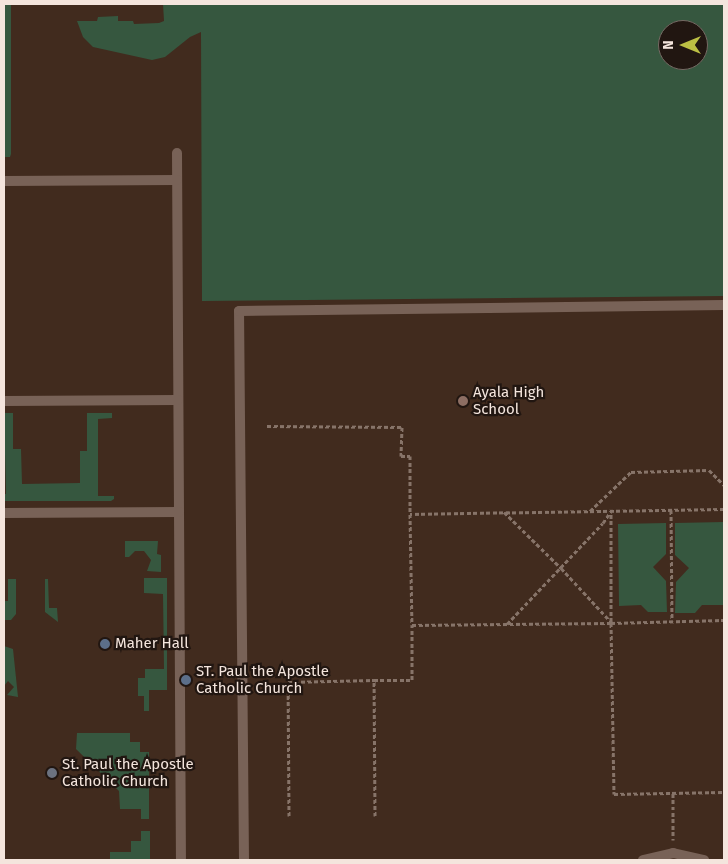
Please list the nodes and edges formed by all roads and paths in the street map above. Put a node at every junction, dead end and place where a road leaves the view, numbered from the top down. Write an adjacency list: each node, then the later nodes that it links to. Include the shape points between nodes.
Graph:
1 (177, 153): 2 (lane)
2 (177, 180): 3 (lane); 5 (lane)
3 (4, 181)
4 (724, 305): 30 (lane, via 239,310)
5 (178, 400): 6 (lane); 13 (lane)
6 (4, 401)
7 (267, 426): 16 (path, via 402,427 401,456 410,456)
8 (724, 485): 11 (path, via 709,470 631,472)
9 (724, 509): 10 (path)
10 (672, 510): 12 (path); 19 (path)
11 (589, 511): 12 (path); 14 (path)
12 (612, 511): 17 (path); 20 (path)
13 (179, 512): 15 (lane); 29 (lane)
14 (504, 512): 16 (path); 17 (path)
15 (4, 513)
16 (410, 514): 22 (path)
17 (561, 568): 20 (path); 21 (path)
18 (724, 620): 19 (path)
19 (672, 621): 20 (path)
20 (611, 623): 21 (path); 25 (path, via 614,794)
21 (507, 624): 22 (path)
22 (412, 626): 23 (path, via 412,680)
23 (374, 680): 26 (path, via 288,682); 27 (path)
24 (724, 792): 25 (path)
25 (673, 793): 28 (path)
26 (289, 816)
27 (374, 816)
28 (673, 853): 31 (lane); 32 (lane)
29 (181, 860)
30 (244, 860)
31 (643, 860)
32 (704, 860)

